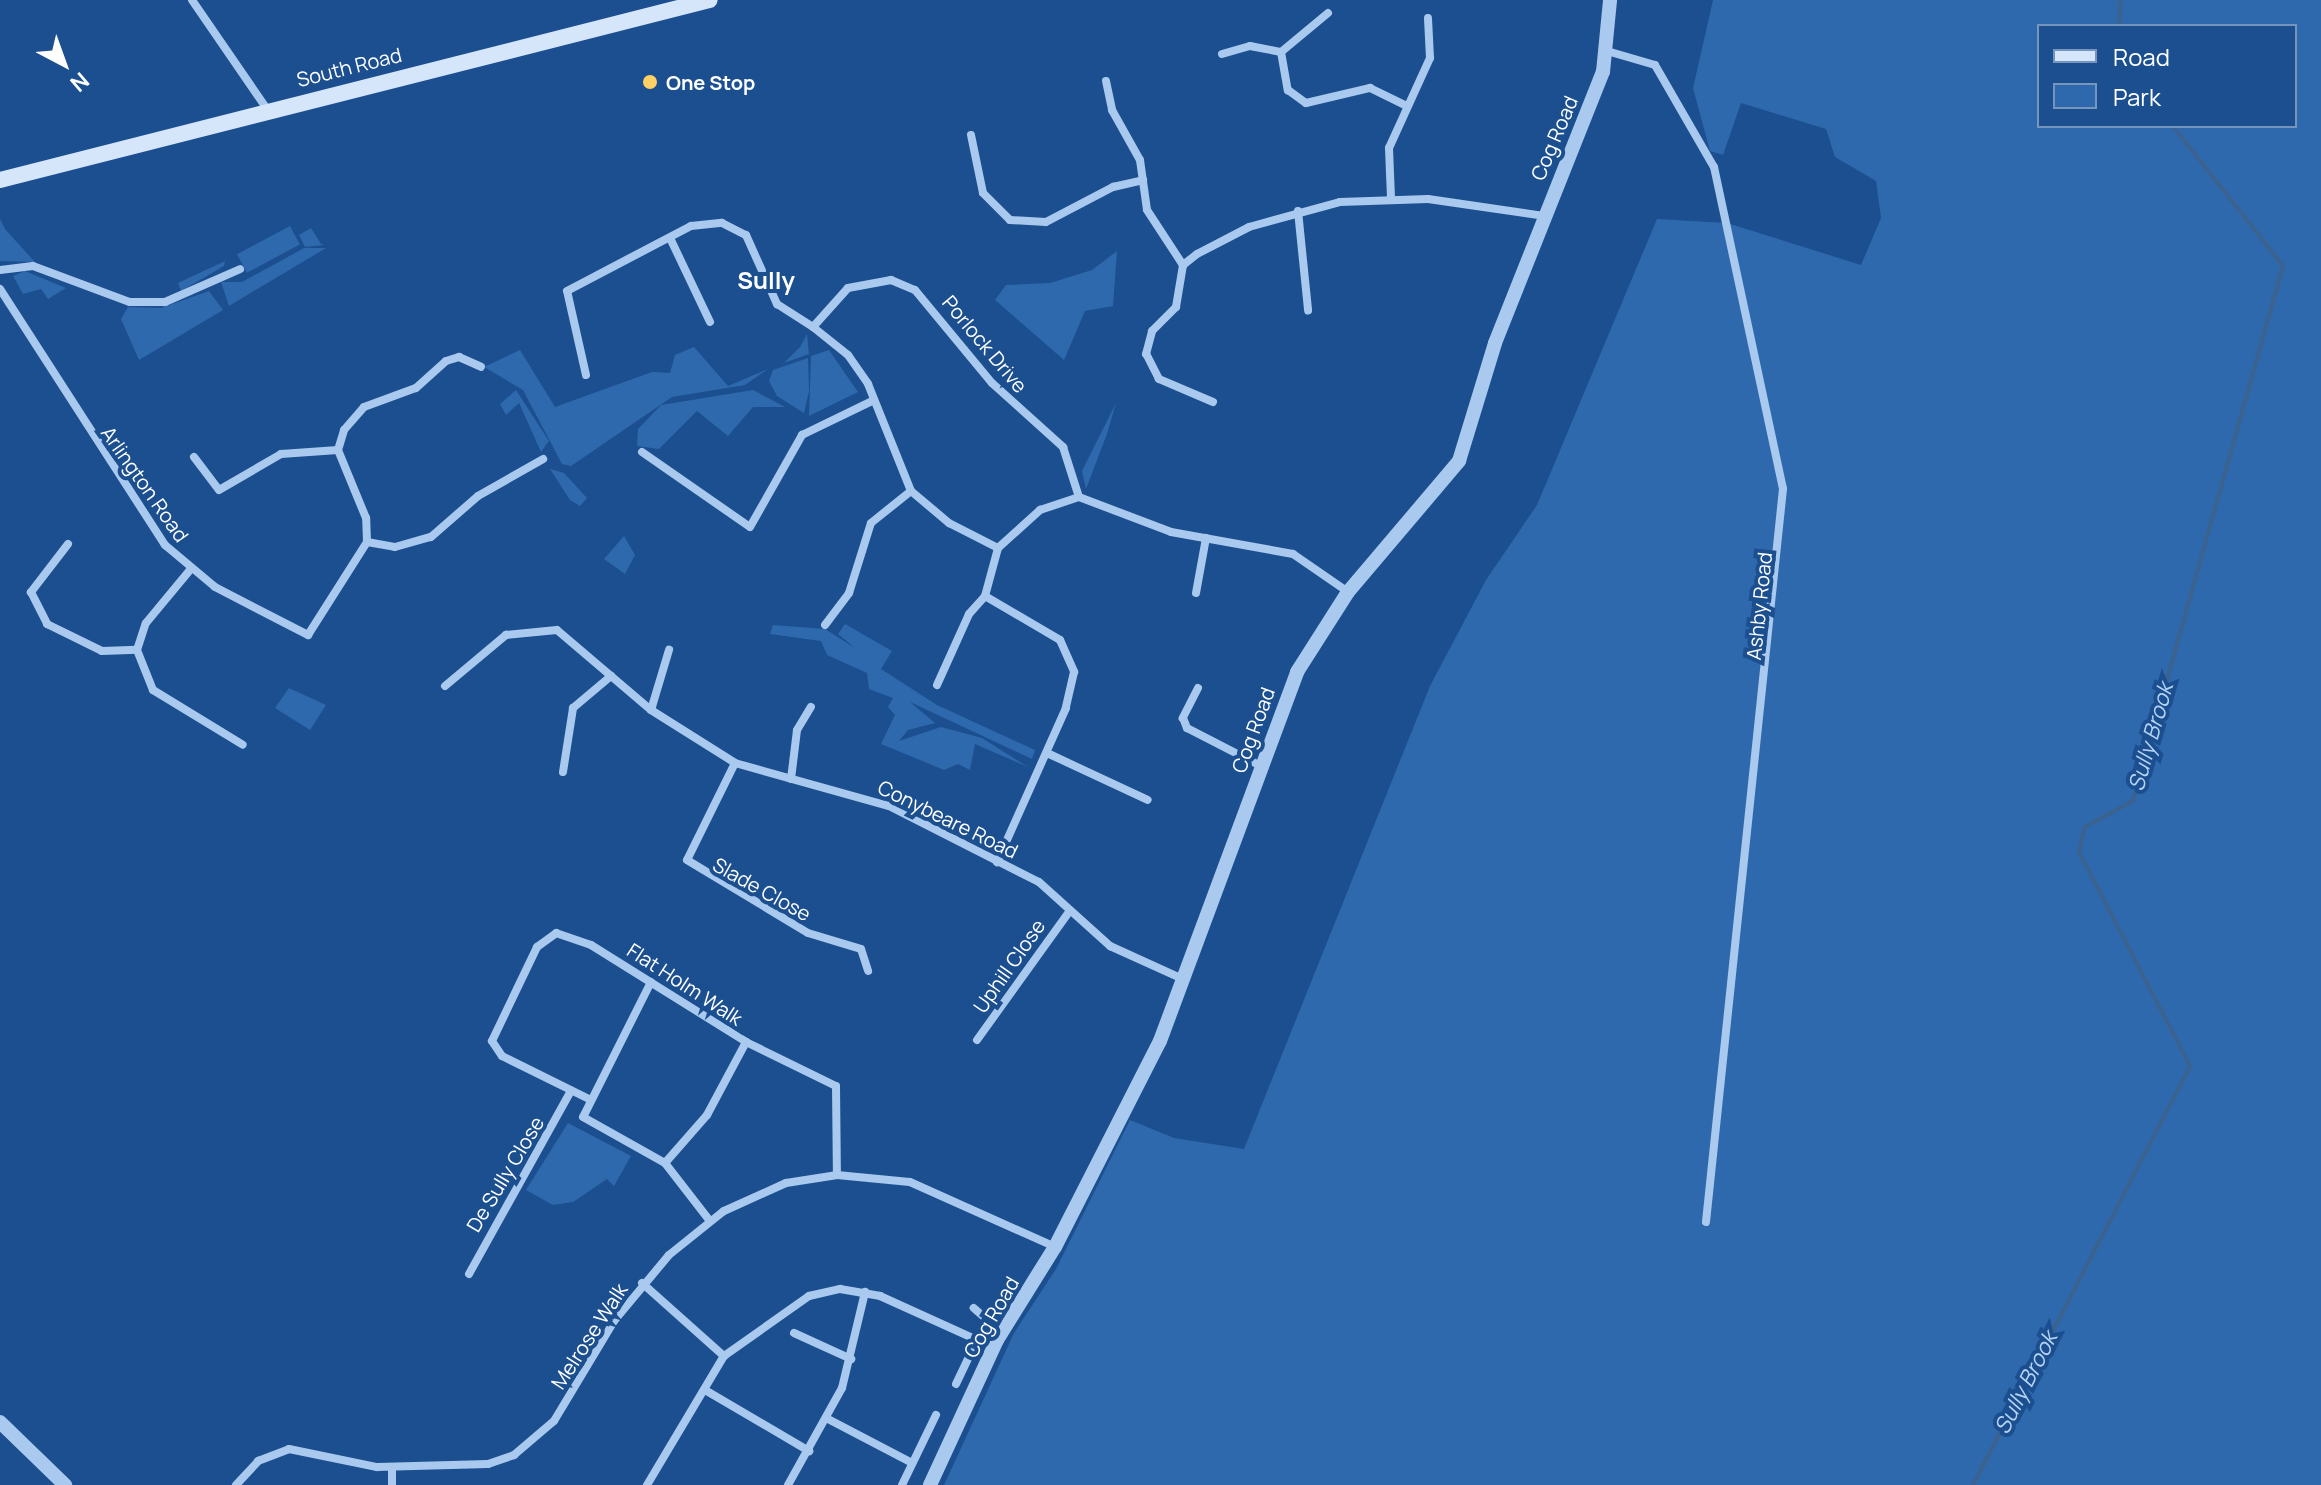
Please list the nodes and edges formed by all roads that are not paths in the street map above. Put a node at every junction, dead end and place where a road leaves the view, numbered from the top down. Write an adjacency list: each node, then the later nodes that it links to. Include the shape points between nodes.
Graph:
1 (192, 0): 11 (street)
2 (710, 0): 11 (main road, South Road)
3 (1610, 0): 6 (street, Cog Road)
4 (1328, 13): 7 (street)
5 (1428, 18): 10 (street, via 1430,58)
6 (1607, 51): 17 (street, Cog Road); 72 (street, Ashby Road, via 1655,65 1714,167 1783,489)
7 (1281, 52): 8 (street, via 1250,46); 10 (street, via 1288,90 1306,103 1370,88)
8 (1222, 54)
9 (1106, 81): 14 (street)
10 (1405, 105): 15 (street, via 1389,148)
11 (267, 109): 13 (main road, South Road)
12 (971, 135): 14 (street, via 983,193 1010,220 1046,222 1113,187)
13 (0, 180)
14 (1143, 180): 19 (street, via 1154,224)
15 (1391, 198): 16 (street); 17 (street)
16 (1298, 211): 19 (street, via 1227,238); 23 (street)
17 (1544, 216): 41 (street, Cog Road, via 1459,461)
18 (670, 238): 24 (street); 25 (street, via 707,222 736,228 754,247 770,295); 27 (street, via 567,291)
19 (1183, 265): 29 (street, via 1176,307 1152,331 1146,354 1159,379)
20 (240, 269): 21 (street, via 165,302 141,302 33,266)
21 (0, 270)
22 (1, 293): 40 (street, Arlington Road, via 145,519)
23 (1308, 310)
24 (710, 322)
25 (813, 327): 28 (street, via 848,355); 35 (street, Porlock Drive, via 848,288 891,280 915,290 992,383 1063,447)
26 (481, 367): 30 (street, via 459,357 446,361 416,388 364,407 344,430)
27 (586, 375)
28 (874, 400): 31 (street, via 802,435 750,527); 34 (street)
29 (1213, 402)
30 (338, 450): 32 (street, via 281,454 219,490); 37 (street, via 366,518)
31 (642, 452)
32 (194, 457)
33 (543, 459): 37 (street, via 478,496 431,537 395,547)
34 (911, 491): 39 (street, via 949,523); 44 (street, via 871,523 849,593)
35 (1079, 497): 36 (street); 39 (street, via 1040,510)
36 (1206, 538): 41 (street, via 1293,554); 42 (street)
37 (367, 542): 40 (street, Arlington Road, via 308,635)
38 (68, 544): 45 (street, via 35,583 33,606 75,641 102,651)
39 (998, 548): 43 (street)
40 (190, 570): 45 (street, via 146,623)
41 (1348, 592): 56 (street, Cog Road, via 1297,672)
42 (1196, 593)
43 (985, 596): 48 (street, via 969,614); 54 (street, via 1045,629 1068,653 1073,690)
44 (825, 625)
45 (137, 650): 53 (street, via 153,690)
46 (669, 650): 52 (street)
47 (611, 676): 49 (street, Conybeare Road, via 568,635 527,628 489,646); 52 (street, Conybeare Road); 57 (street, via 573,708)
48 (937, 685)
49 (445, 686)
50 (1198, 688): 56 (street, via 1183,718 1187,728)
51 (811, 707): 58 (street, via 797,730)
52 (651, 710): 55 (street, Conybeare Road)
53 (243, 745)
54 (1047, 753): 59 (street); 60 (street)
55 (735, 763): 58 (street, Conybeare Road); 62 (street, Slade Close, via 687,860 808,933 861,949)
56 (1261, 766): 63 (street, Cog Road)
57 (563, 772)
58 (791, 779): 60 (street, Conybeare Road, via 878,801)
59 (1148, 800)
60 (997, 862): 61 (street, Conybeare Road, via 1039,882)
61 (1069, 912): 63 (street, Conybeare Road, via 1132,960); 65 (street, Uphill Close)
62 (868, 971)
63 (1185, 980): 73 (street, Cog Road)
64 (651, 982): 66 (street, Flat Holm Walk); 67 (street, Flat Holm Walk, via 581,940 550,935 492,1032 493,1046); 68 (street)
65 (977, 1040)
66 (746, 1042): 69 (street, via 707,1115); 70 (street, Flat Holm Walk, via 839,1090)
67 (571, 1091): 68 (street); 74 (street, De Sully Close)
68 (589, 1099): 69 (street, via 583,1117 590,1125)
69 (665, 1163): 71 (street)
70 (837, 1175): 71 (street, Melrose Walk, via 770,1189); 73 (street, Melrose Walk, via 918,1185)
71 (710, 1221): 75 (street, Melrose Walk)
72 (1706, 1222)
73 (1055, 1247): 96 (street, Cog Road, via 997,1340)
74 (469, 1274)
75 (642, 1283): 80 (street); 89 (street, Melrose Walk, via 554,1421 527,1448 488,1464)
76 (865, 1292): 79 (street); 80 (street, via 809,1296); 81 (street)
77 (974, 1308): 79 (street, via 991,1323)
78 (794, 1333): 81 (street)
79 (977, 1340): 82 (street)
80 (724, 1356): 83 (street)
81 (851, 1359): 85 (street)
82 (956, 1384)
83 (705, 1390): 87 (street); 93 (street)
84 (936, 1415): 88 (street)
85 (828, 1419): 87 (street); 88 (street)
86 (0, 1422): 90 (street)
87 (809, 1451): 94 (street)
88 (912, 1463): 95 (street)
89 (392, 1467): 91 (street, Melrose Walk, via 289,1449 258,1461); 92 (street)
90 (65, 1485)
91 (236, 1485)
92 (392, 1485)
93 (647, 1485)
94 (788, 1485)
95 (902, 1485)
96 (930, 1485)

